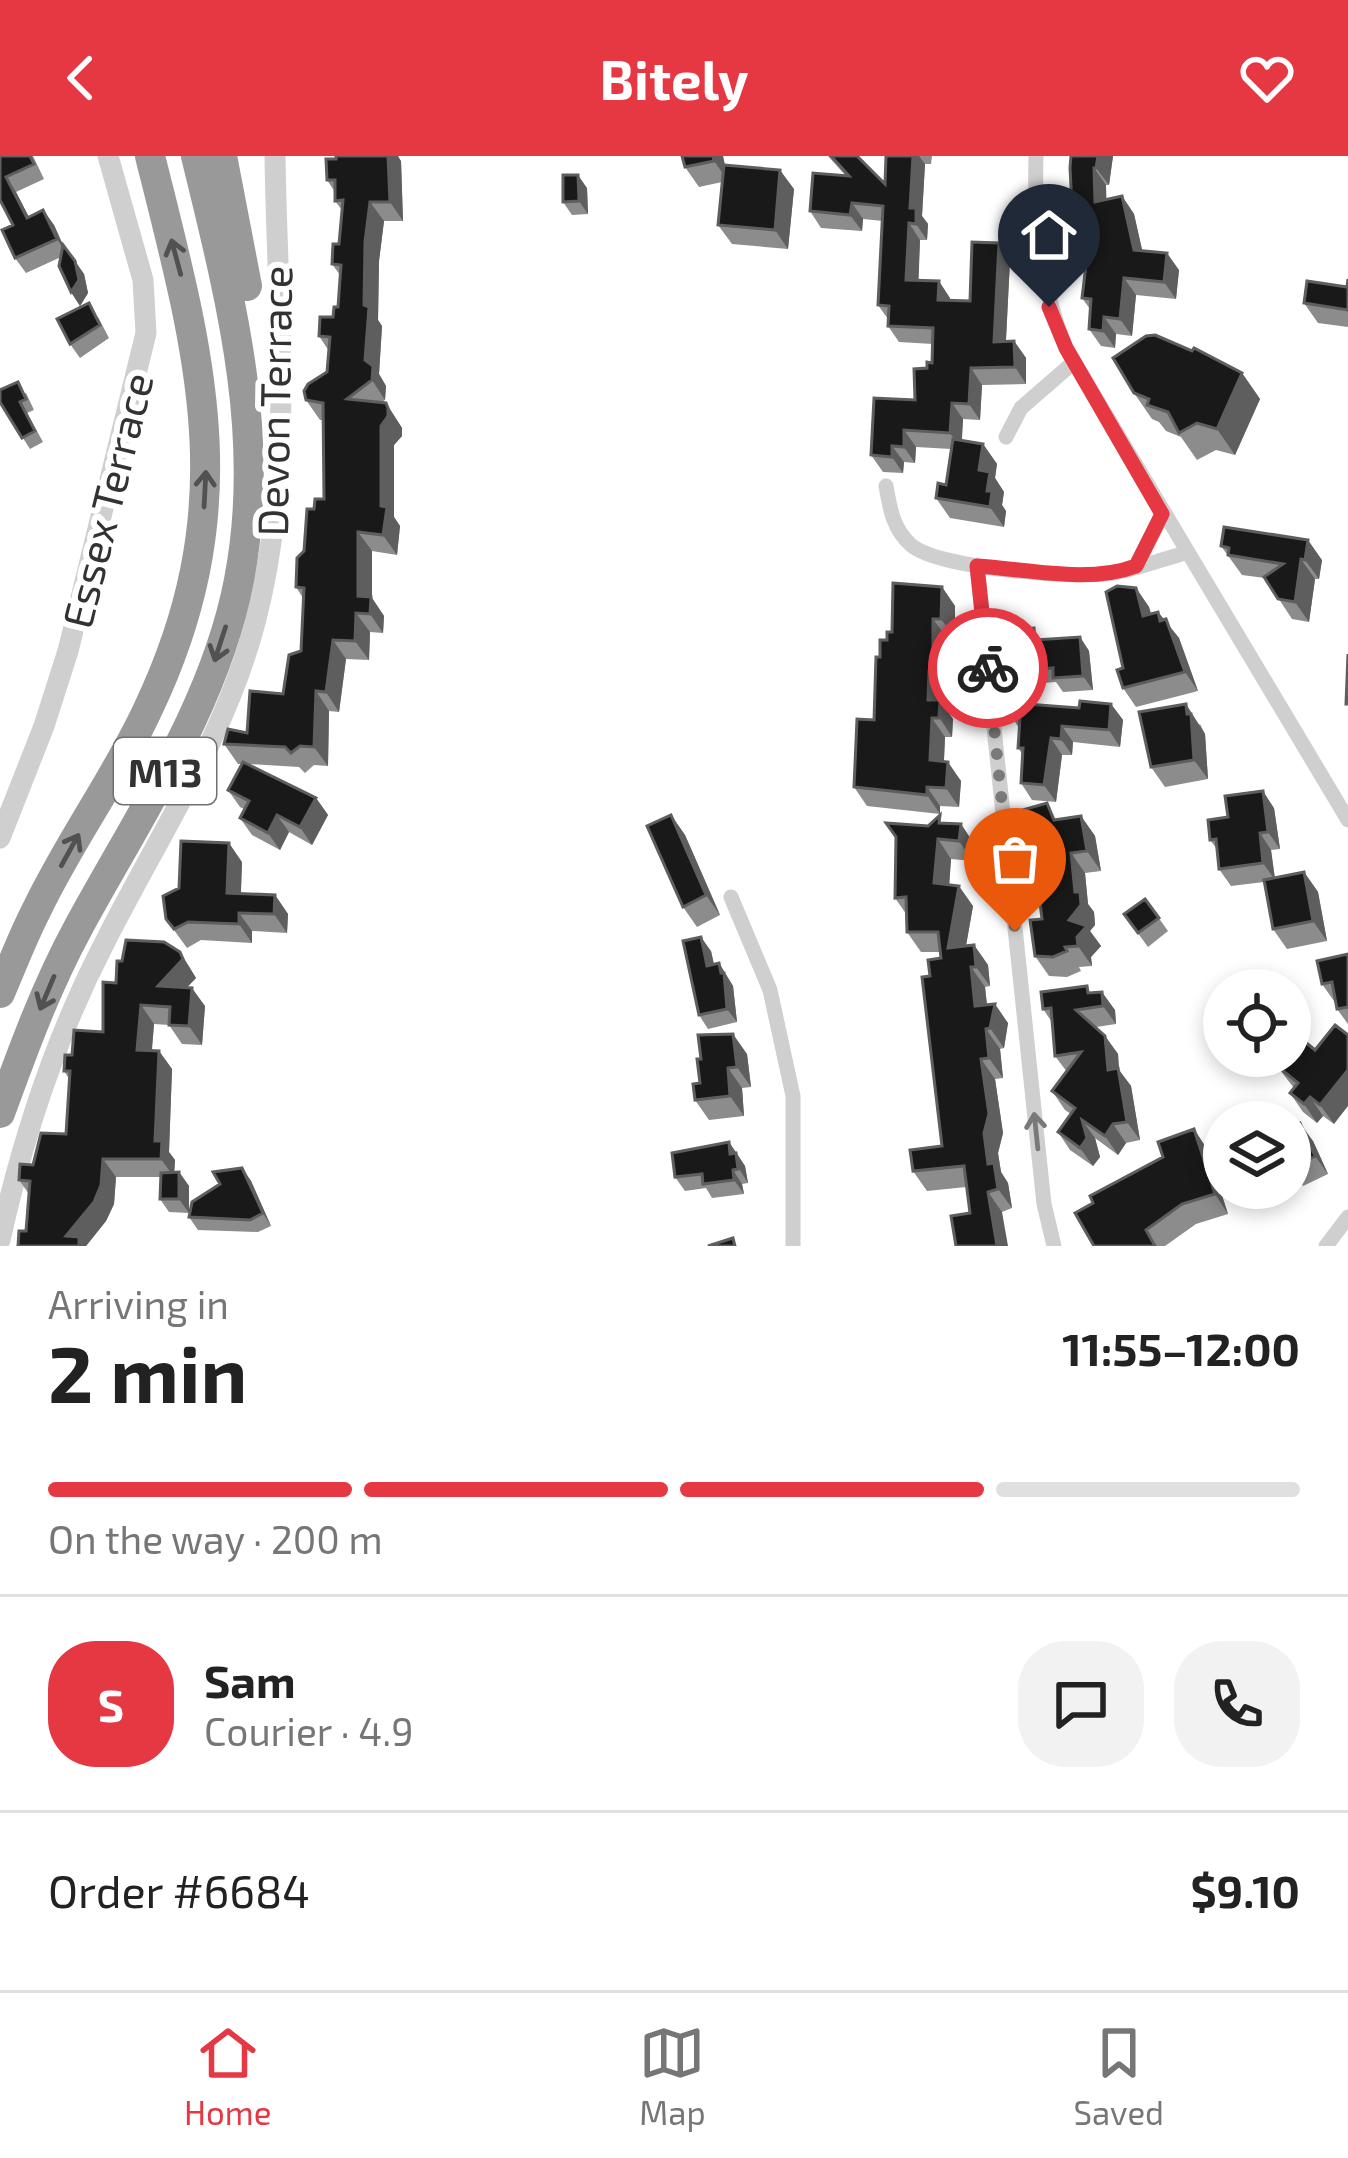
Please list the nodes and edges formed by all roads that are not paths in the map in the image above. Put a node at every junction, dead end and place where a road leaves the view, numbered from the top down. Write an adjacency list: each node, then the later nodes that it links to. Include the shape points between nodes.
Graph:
1 (108, 156): 16 (street, Essex Terrace, via 143,280 146,333 68,651)
2 (150, 156): 18 (highway, M13, one-way to 2, via 37,908 148,708 199,553 207,456 199,359)
3 (196, 156): 12 (highway, M13, via 248,405)
4 (223, 156): 12 (highway, via 262,411 256,505)
5 (275, 156): 21 (street, Devon Terrace, via 282,400 275,512 256,621 200,765 58,1045 18,1158)
6 (1036, 156): 7 (street, via 1042,278)
7 (1074, 362): 8 (street, via 1021,408); 10 (street)
8 (1006, 437)
9 (886, 486): 13 (street, via 893,522 910,544 932,558)
10 (1162, 514): 11 (street); 14 (street)
11 (1186, 554): 14 (street); 15 (street)
12 (242, 563): 19 (highway, M13, one-way to 19, via 192,717 49,985)
13 (977, 566): 14 (street, via 1095,574); 23 (street, one-way to 13)
14 (1136, 566)
15 (1348, 820)
16 (1, 833)
17 (731, 897): 22 (street, via 770,990 794,1096)
18 (0, 992)
19 (0, 1113)
20 (1348, 1217): 24 (street)
21 (0, 1240)
22 (794, 1246)
23 (1054, 1246)
24 (1326, 1246)

